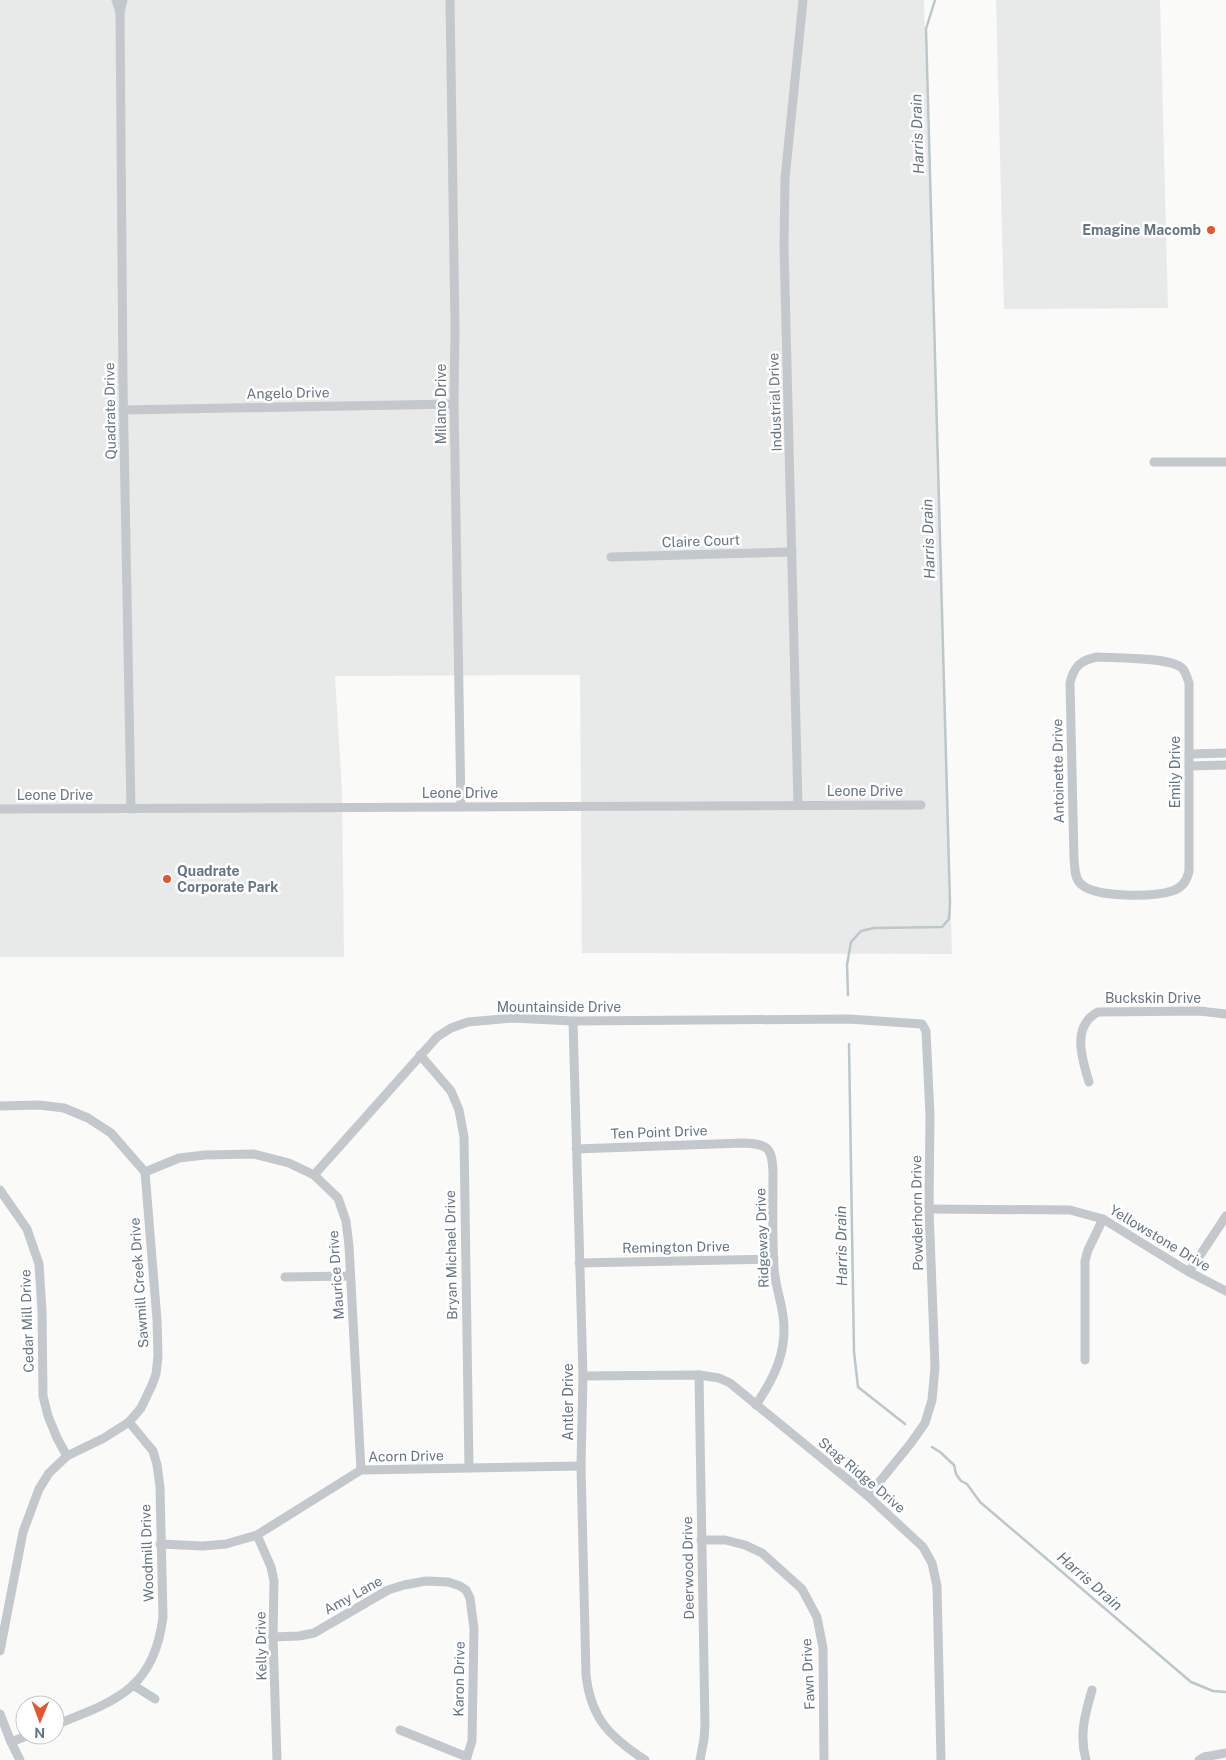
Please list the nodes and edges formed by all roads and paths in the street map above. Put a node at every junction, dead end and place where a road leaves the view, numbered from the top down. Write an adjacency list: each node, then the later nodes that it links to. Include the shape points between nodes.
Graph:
1 (116, 0): 5 (street, Quadrate Drive)
2 (123, 0): 5 (street, Quadrate Drive)
3 (450, 0): 6 (street, Milano Drive)
4 (803, 0): 10 (street, Industrial Drive, via 785,179)
5 (120, 12): 7 (street, Quadrate Drive)
6 (454, 404): 7 (street, Angelo Drive); 19 (street, Milano Drive)
7 (123, 410): 21 (street, Quadrate Drive)
8 (1154, 462): 9 (street)
9 (1226, 462)
10 (792, 552): 11 (street, Claire Court); 17 (street, Industrial Drive)
11 (611, 557)
12 (1189, 682): 14 (street, Emily Drive); 22 (street, Antoinette Drive, via 1182,668 1172,663 1097,657 1087,659 1074,668 1070,683 1074,858 1076,877 1081,885 1101,894 1173,891 1188,879)
13 (1226, 753): 14 (street)
14 (1189, 754): 16 (street, Emily Drive)
15 (1226, 765): 16 (street)
16 (1189, 766): 22 (street, Emily Drive)
17 (798, 805): 18 (street, Leone Drive); 19 (street, Leone Drive)
18 (921, 805)
19 (461, 807): 21 (street, Leone Drive)
20 (0, 809): 21 (street, Leone Drive)
21 (131, 809)
22 (1188, 862)
23 (1226, 1014): 27 (street, Buckskin Drive, via 1098,1012 1084,1023 1080,1040)
24 (573, 1020): 25 (street, Mountainside Drive); 26 (street, Mountainside Drive, via 512,1018 468,1022 451,1028); 30 (street, Antler Drive)
25 (809, 1020): 34 (street, Powderhorn Drive, via 922,1024 926,1031 930,1115)
26 (420, 1056): 32 (street, Mountainside Drive); 50 (street, Bryan Michael Drive, via 451,1091 459,1110 464,1137)
27 (1089, 1082)
28 (0, 1106): 31 (street, via 64,1108 88,1118 111,1133)
29 (743, 1143): 30 (street, Ten Point Drive); 37 (street, Ridgeway Drive, via 760,1144 769,1150 772,1158)
30 (576, 1149): 38 (street, Antler Drive)
31 (145, 1172): 32 (street, Maurice Drive, via 179,1158 254,1154 289,1163); 47 (street, Sawmill Creek Drive, via 158,1356 152,1384 141,1408)
32 (314, 1175): 40 (street, Maurice Drive, via 338,1198 346,1220)
33 (0, 1190): 48 (street, Cedar Mill Drive, via 27,1229 39,1264 43,1396 48,1416)
34 (929, 1210): 36 (street, Yellowstone Drive, via 1070,1210); 52 (street, Powderhorn Drive, via 935,1367 932,1400 925,1423)
35 (1226, 1216): 39 (street)
36 (1103, 1219): 39 (street, Yellowstone Drive); 43 (street, via 1085,1261)
37 (774, 1259): 38 (street, Remington Drive); 46 (street, Ridgeway Drive, via 784,1319 784,1340 774,1376)
38 (579, 1263): 45 (street, Antler Drive)
39 (1189, 1272): 42 (street, Yellowstone Drive)
40 (350, 1276): 41 (street); 51 (street, Maurice Drive)
41 (285, 1277)
42 (1226, 1291)
43 (1085, 1360)
44 (699, 1375): 45 (street, Stag Ridge Drive); 46 (street, Stag Ridge Drive, via 719,1378); 54 (street, Deerwood Drive)
45 (583, 1376): 49 (street, Antler Drive)
46 (756, 1405): 52 (street, Stag Ridge Drive)
47 (129, 1422): 48 (street, Sawmill Creek Drive); 55 (street, Woodmill Drive, via 153,1451 157,1465)
48 (67, 1456): 58 (street, Sawmill Creek Drive, via 49,1473 31,1508 23,1532)
49 (582, 1466): 50 (street, Acorn Drive); 71 (street, Antler Drive, via 587,1688 596,1714 614,1736)
50 (469, 1468): 51 (street, Acorn Drive)
51 (361, 1470): 53 (street, Acorn Drive)
52 (868, 1496): 74 (street, Stag Ridge Drive, via 923,1547 932,1563 937,1586)
53 (256, 1535): 55 (street, Acorn Drive, via 203,1546); 57 (street, Kelly Drive, via 274,1581)
54 (701, 1540): 72 (street, Deerwood Drive, via 705,1725); 73 (street, Fawn Drive, via 725,1540 762,1553 802,1589 817,1617 823,1648)
55 (160, 1544): 59 (street, Woodmill Drive, via 163,1618 160,1638 145,1672)
56 (470, 1598): 57 (street, Amy Lane, via 466,1590 448,1582 404,1585 388,1590 314,1633); 68 (street, Karon Drive, via 474,1629 473,1704 472,1741)
57 (273, 1637): 70 (street, Kelly Drive)
58 (0, 1651)
59 (133, 1685): 61 (street); 63 (street, Woodmill Drive, via 105,1705)
60 (1092, 1690): 75 (street, via 1083,1719 1082,1747)
61 (155, 1699)
62 (0, 1714): 66 (street)
63 (65, 1721)
64 (400, 1730): 68 (street)
65 (15, 1740): 66 (street)
66 (11, 1742): 69 (street)
67 (1226, 1753): 76 (street)
68 (467, 1758)
69 (20, 1760)
70 (277, 1760)
71 (645, 1760)
72 (700, 1760)
73 (824, 1760)
74 (941, 1760)
75 (1086, 1760)
76 (1200, 1760)

